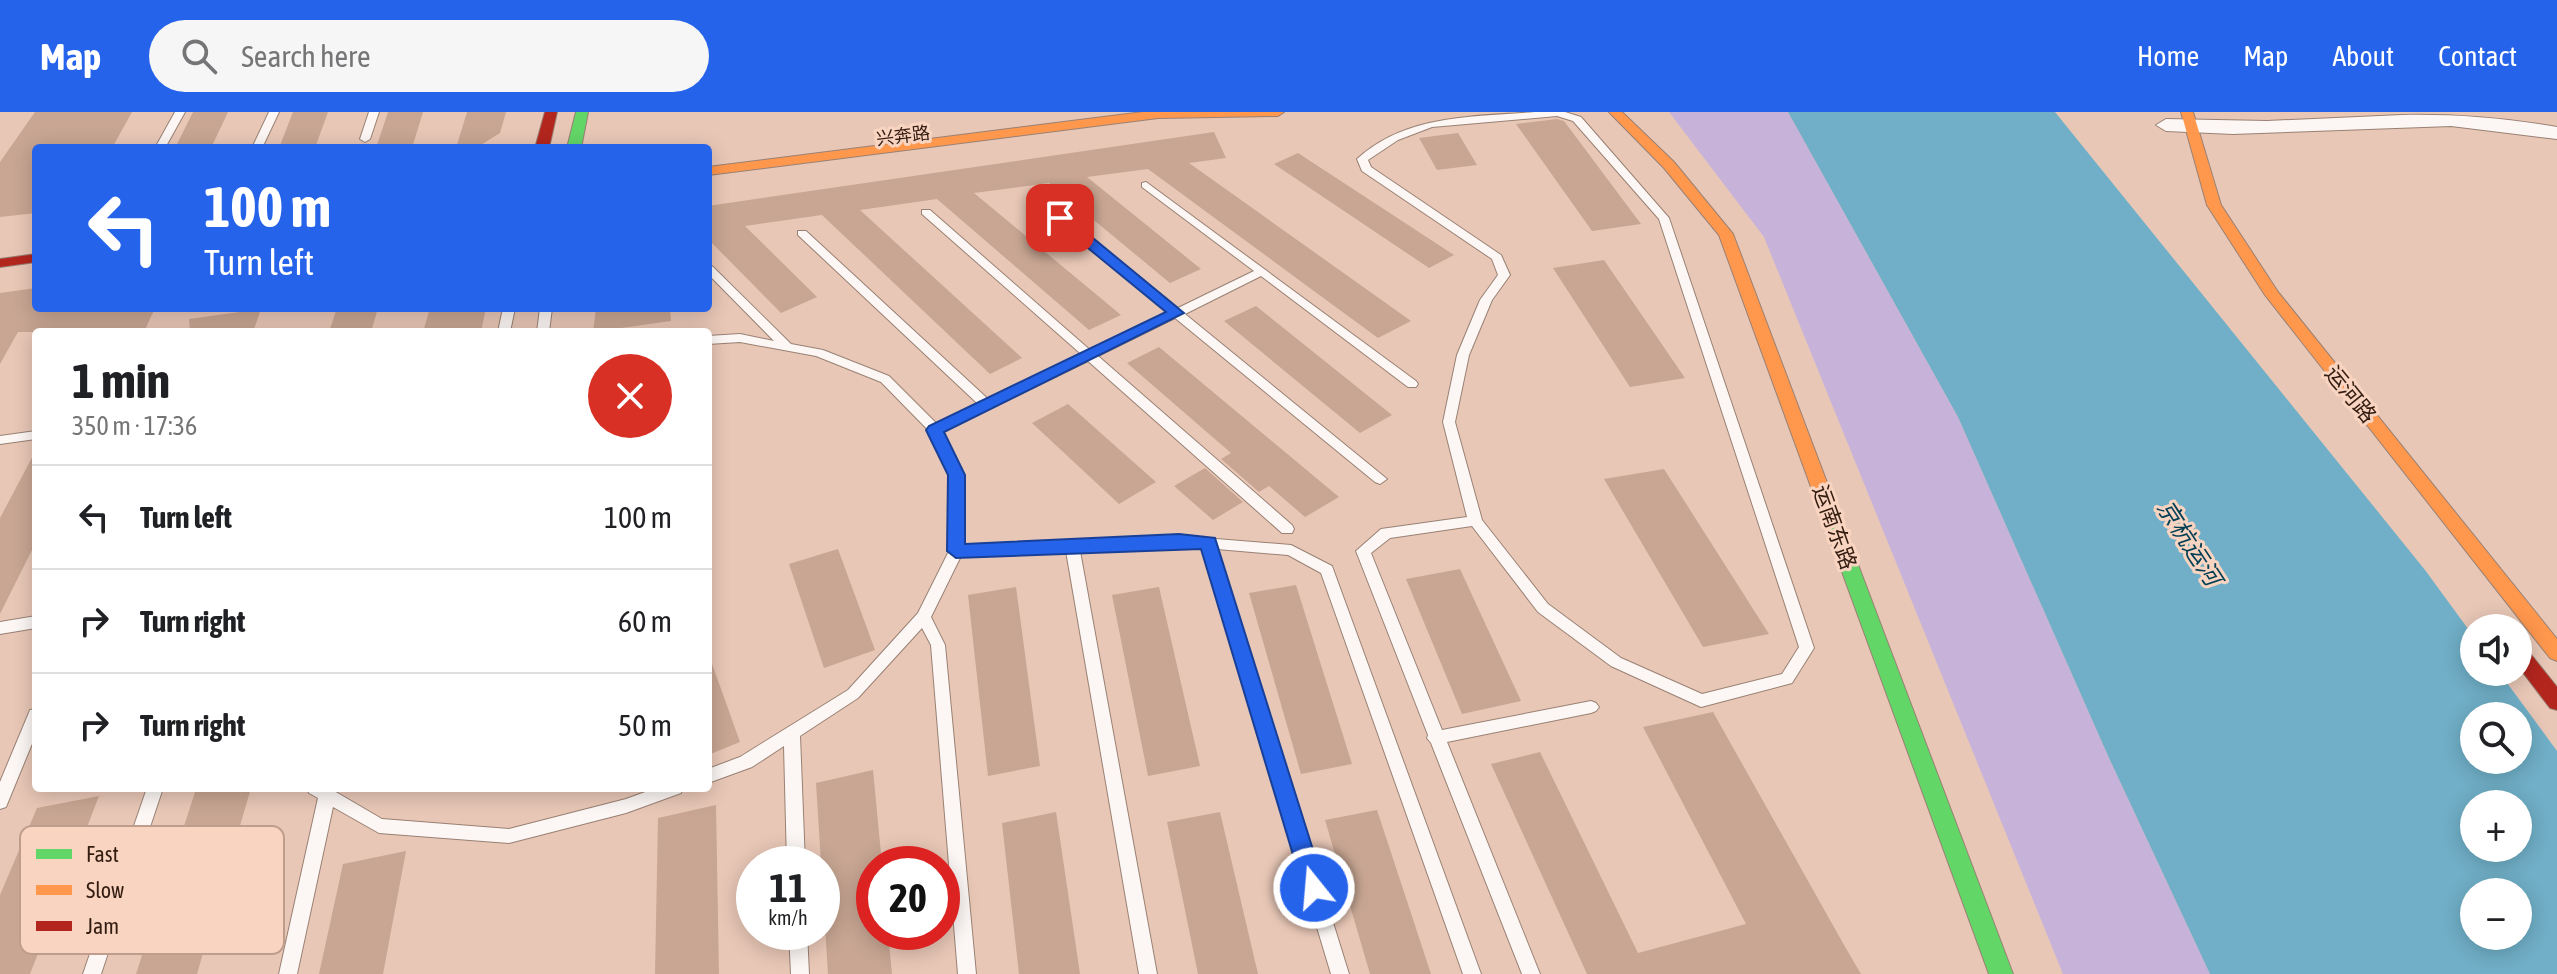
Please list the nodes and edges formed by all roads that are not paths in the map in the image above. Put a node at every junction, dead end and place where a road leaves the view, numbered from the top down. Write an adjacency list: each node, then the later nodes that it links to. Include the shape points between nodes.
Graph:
1 (180, 112): 15 (lane)
2 (274, 112): 16 (lane)
3 (374, 112): 14 (lane)
4 (551, 112): 17 (main road)
5 (582, 112): 18 (main road)
6 (1099, 112): 20 (main road, 兴奔路)
7 (1173, 112): 10 (main road)
8 (1278, 112): 10 (main road)
9 (1615, 112): 75 (main road, 运南东路, via 1669,165 1726,234)
10 (1150, 114): 21 (main road)
11 (2164, 119): 12 (street); 19 (main road)
12 (2189, 120): 13 (street, via 2437,120); 50 (main road, 运河路, via 2214,205 2272,295)
13 (2557, 133)
14 (365, 139)
15 (162, 144)
16 (259, 144)
17 (543, 144)
18 (575, 144)
19 (2173, 150)
20 (712, 160)
21 (712, 170)
22 (1146, 185): 31 (lane)
23 (1037, 199): 32 (lane)
24 (926, 212): 35 (lane)
25 (802, 233): 37 (lane)
26 (32, 247): 27 (main road)
27 (0, 251)
28 (32, 259): 29 (main road)
29 (0, 263)
30 (712, 272): 34 (lane)
31 (1261, 272): 32 (lane); 36 (lane)
32 (1176, 313): 35 (lane); 41 (lane)
33 (712, 340): 34 (lane, via 740,338)
34 (788, 347): 38 (lane, via 819,353 885,379)
35 (1088, 355): 37 (lane); 43 (lane)
36 (1412, 384)
37 (986, 405): 38 (lane)
38 (935, 430): 46 (lane, via 957,475)
39 (32, 436): 40 (lane)
40 (0, 440)
41 (1380, 479)
42 (1475, 521): 42 (lane, via 1449,422 1463,355 1486,300 1504,275 1497,257 1366,169 1362,159 1394,138 1430,124 1558,113 1577,119 1664,218 1807,648 1787,679 1701,701 1616,662 1543,608); 56 (lane, via 1386,533 1363,551)
43 (1287, 529)
44 (1208, 543): 45 (lane); 72 (lane); 73 (lane, via 1291,550 1327,570)
45 (1072, 546): 46 (lane); 71 (lane)
46 (956, 551): 47 (lane)
47 (924, 617): 55 (lane, via 853,694); 70 (lane, via 938,645)
48 (32, 623): 49 (lane)
49 (0, 628)
50 (2557, 653)
51 (2532, 670): 52 (main road)
52 (2557, 702)
53 (1591, 707): 56 (lane)
54 (32, 725): 62 (lane)
55 (792, 732): 57 (lane, via 746,762); 64 (lane)
56 (1435, 738): 74 (lane)
57 (712, 775)
58 (154, 792): 63 (lane)
59 (321, 792): 68 (lane)
60 (323, 792): 61 (lane, via 379,826 509,836)
61 (664, 792)
62 (0, 802)
63 (142, 826)
64 (795, 846)
65 (799, 950): 69 (lane)
66 (99, 954): 67 (lane)
67 (92, 974)
68 (288, 974)
69 (800, 974)
70 (967, 974)
71 (1148, 974)
72 (1340, 974)
73 (1472, 974)
74 (1531, 974)
75 (2001, 974)

